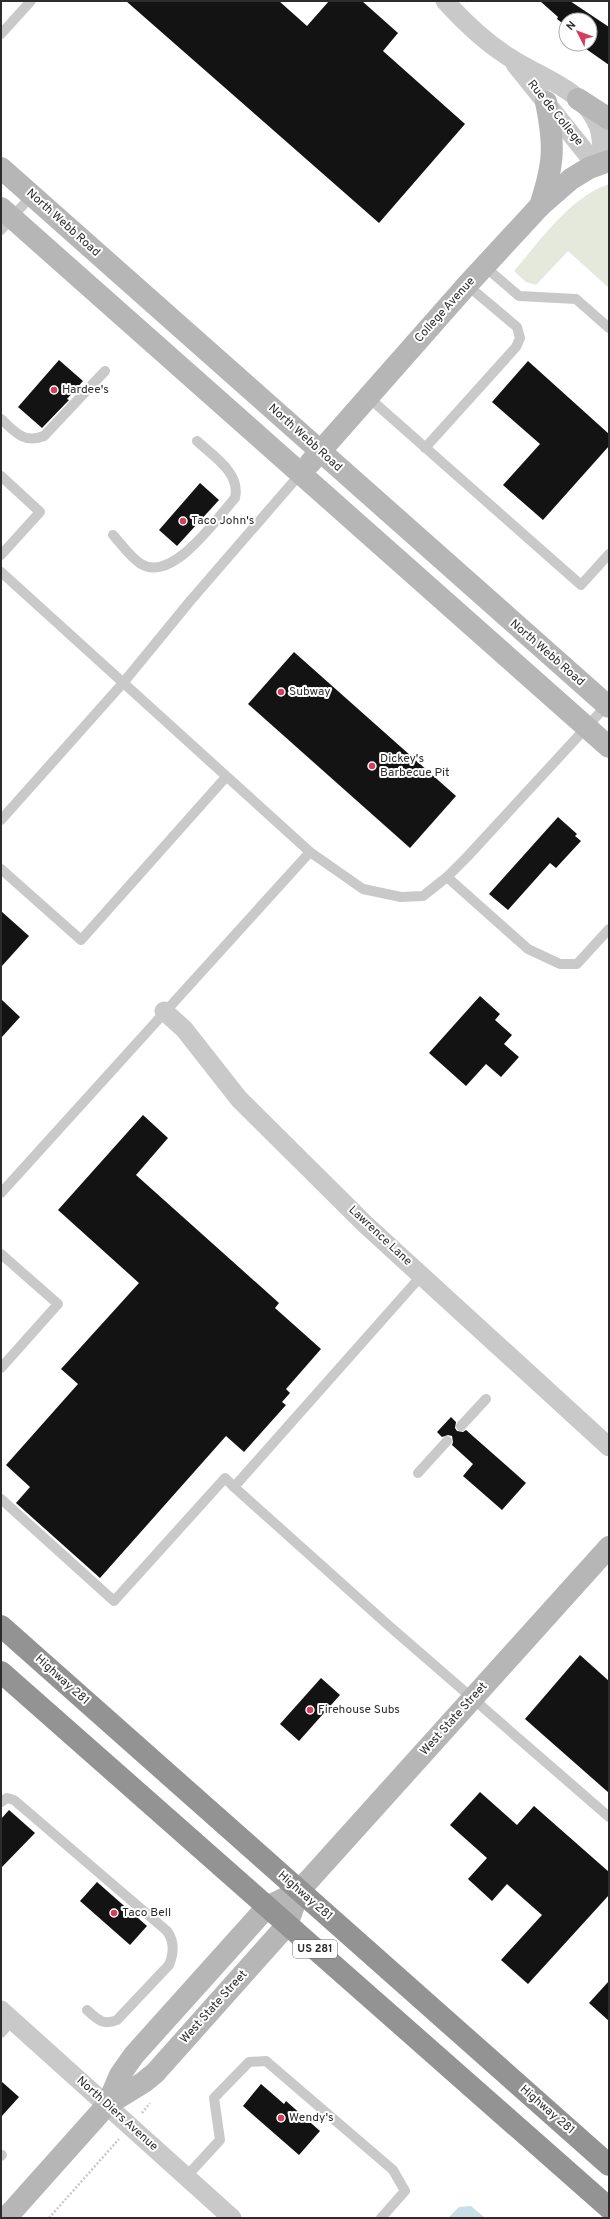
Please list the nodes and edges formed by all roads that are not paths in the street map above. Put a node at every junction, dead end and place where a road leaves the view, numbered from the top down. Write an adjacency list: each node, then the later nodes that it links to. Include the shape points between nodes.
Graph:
1 (31, 1): 3 (lane)
2 (445, 1): 4 (street, Rue de College, via 461,19)
3 (1, 34)
4 (511, 59): 5 (street, Rue de College, via 552,80); 6 (street, Rue de College)
5 (578, 99): 7 (street); 8 (street, Rue de College, via 587,108 599,129)
6 (546, 102): 8 (street, Rue de College, via 587,154); 11 (street, via 552,133 552,162)
7 (609, 119)
8 (606, 161): 11 (street, College Avenue, via 571,179)
9 (1, 168): 10 (street, North Webb Road)
10 (32, 195): 12 (lane); 21 (street, North Webb Road)
11 (540, 206): 13 (street, College Avenue)
12 (5, 219): 22 (street)
13 (484, 266): 14 (street, College Avenue); 15 (lane, via 519,296 576,299)
14 (467, 285): 17 (street, College Avenue); 20 (lane, via 517,327 520,338 516,347)
15 (609, 328)
16 (105, 371): 18 (lane, via 44,436 35,440 24,438)
17 (368, 397): 20 (lane); 21 (street, College Avenue)
18 (1, 419)
19 (197, 442): 24 (lane, via 231,474 238,488 235,498 183,556 171,564 153,568 142,564)
20 (425, 448): 25 (lane, via 581,585)
21 (320, 452): 22 (street, College Avenue); 29 (street, North Webb Road)
22 (301, 474): 28 (lane, via 191,600); 30 (street)
23 (1, 476): 26 (lane, via 40,512)
24 (113, 535)
25 (609, 554)
26 (1, 555)
27 (1, 572): 28 (lane)
28 (123, 683): 32 (lane); 33 (lane)
29 (608, 706): 30 (lane)
30 (587, 727): 31 (street); 36 (lane)
31 (609, 747)
32 (226, 777): 34 (lane); 35 (lane, via 81,940)
33 (1, 820)
34 (310, 852): 36 (lane, via 363,890 401,897 423,896); 38 (lane)
35 (1, 869)
36 (447, 877): 37 (lane, via 528,949 560,964 577,964)
37 (609, 929)
38 (164, 1011): 39 (lane); 41 (street, Lawrence Lane, via 184,1030 239,1099 366,1225)
39 (1, 1193)
40 (1, 1254): 42 (lane, via 58,1304)
41 (422, 1275): 46 (street, Lawrence Lane); 48 (lane)
42 (1, 1368)
43 (486, 1399): 44 (lane)
44 (461, 1426)
45 (447, 1441): 47 (lane)
46 (609, 1447)
47 (418, 1473)
48 (234, 1487): 49 (lane, via 224,1478 114,1601); 53 (lane)
49 (1, 1499)
50 (609, 1547): 53 (street, West State Street)
51 (1, 1626): 56 (highway, Highway 281 / US 281)
52 (1, 1672): 57 (highway, US 281)
53 (473, 1698): 55 (lane); 56 (street, West State Street)
54 (1, 1802): 59 (lane, via 7,1798 14,1800 173,1938 173,1955 168,1965 117,2020 101,2022)
55 (609, 1817)
56 (299, 1891): 57 (street, West State Street); 58 (street, West State Street); 62 (highway, Highway 281 / US 281)
57 (267, 1907): 58 (highway, US 281); 61 (street, West State Street, via 125,2065)
58 (287, 1925): 61 (street, West State Street, via 155,2073); 64 (highway, US 281)
59 (87, 2010)
60 (5, 2021): 61 (street, North Diers Avenue)
61 (107, 2105): 63 (street, North Diers Avenue); 65 (street, West State Street)
62 (609, 2165)
63 (186, 2178): 66 (street, North Diers Avenue); 67 (lane, via 220,2140 214,2098 249,2062 266,2061 393,2170 405,2191)
64 (609, 2208)
65 (6, 2218)
66 (232, 2218)
67 (381, 2218)

